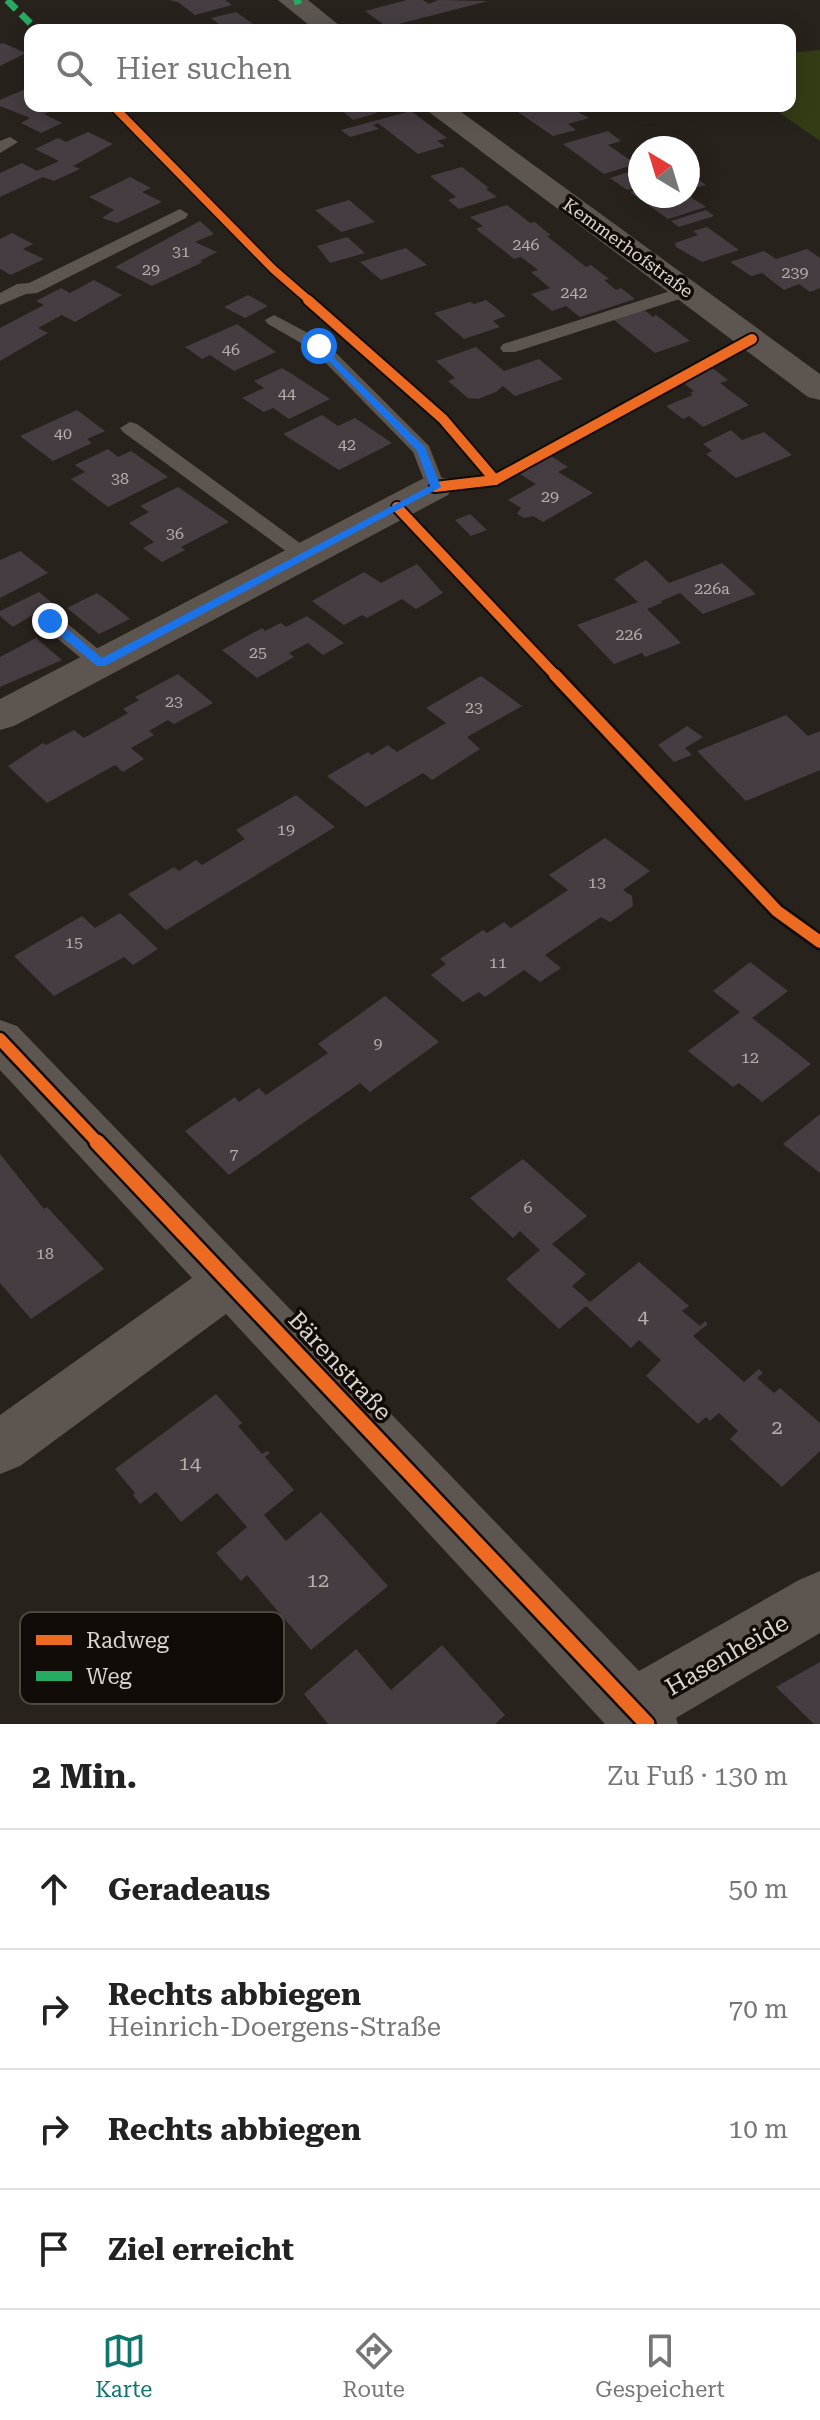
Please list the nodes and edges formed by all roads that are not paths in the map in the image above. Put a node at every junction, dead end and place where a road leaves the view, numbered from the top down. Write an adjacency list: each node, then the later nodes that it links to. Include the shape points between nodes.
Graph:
1 (295, 1): 2 (street)
2 (324, 24)
3 (443, 112): 5 (street, Kemmerhofstraße)
4 (180, 214): 6 (lane)
5 (686, 291): 8 (lane); 9 (street, Kemmerhofstraße)
6 (0, 300)
7 (274, 320): 11 (lane, via 319,346 422,450)
8 (509, 348)
9 (820, 390)
10 (130, 428): 12 (lane)
11 (435, 487): 12 (street)
12 (305, 556): 14 (street)
13 (50, 621): 14 (lane)
14 (101, 663): 15 (street)
15 (0, 716)
16 (0, 1039): 17 (street, Bärenstraße)
17 (230, 1281): 18 (street); 20 (street, Bärenstraße)
18 (0, 1448)
19 (820, 1600): 20 (street, Hasenheide)
20 (640, 1717)

